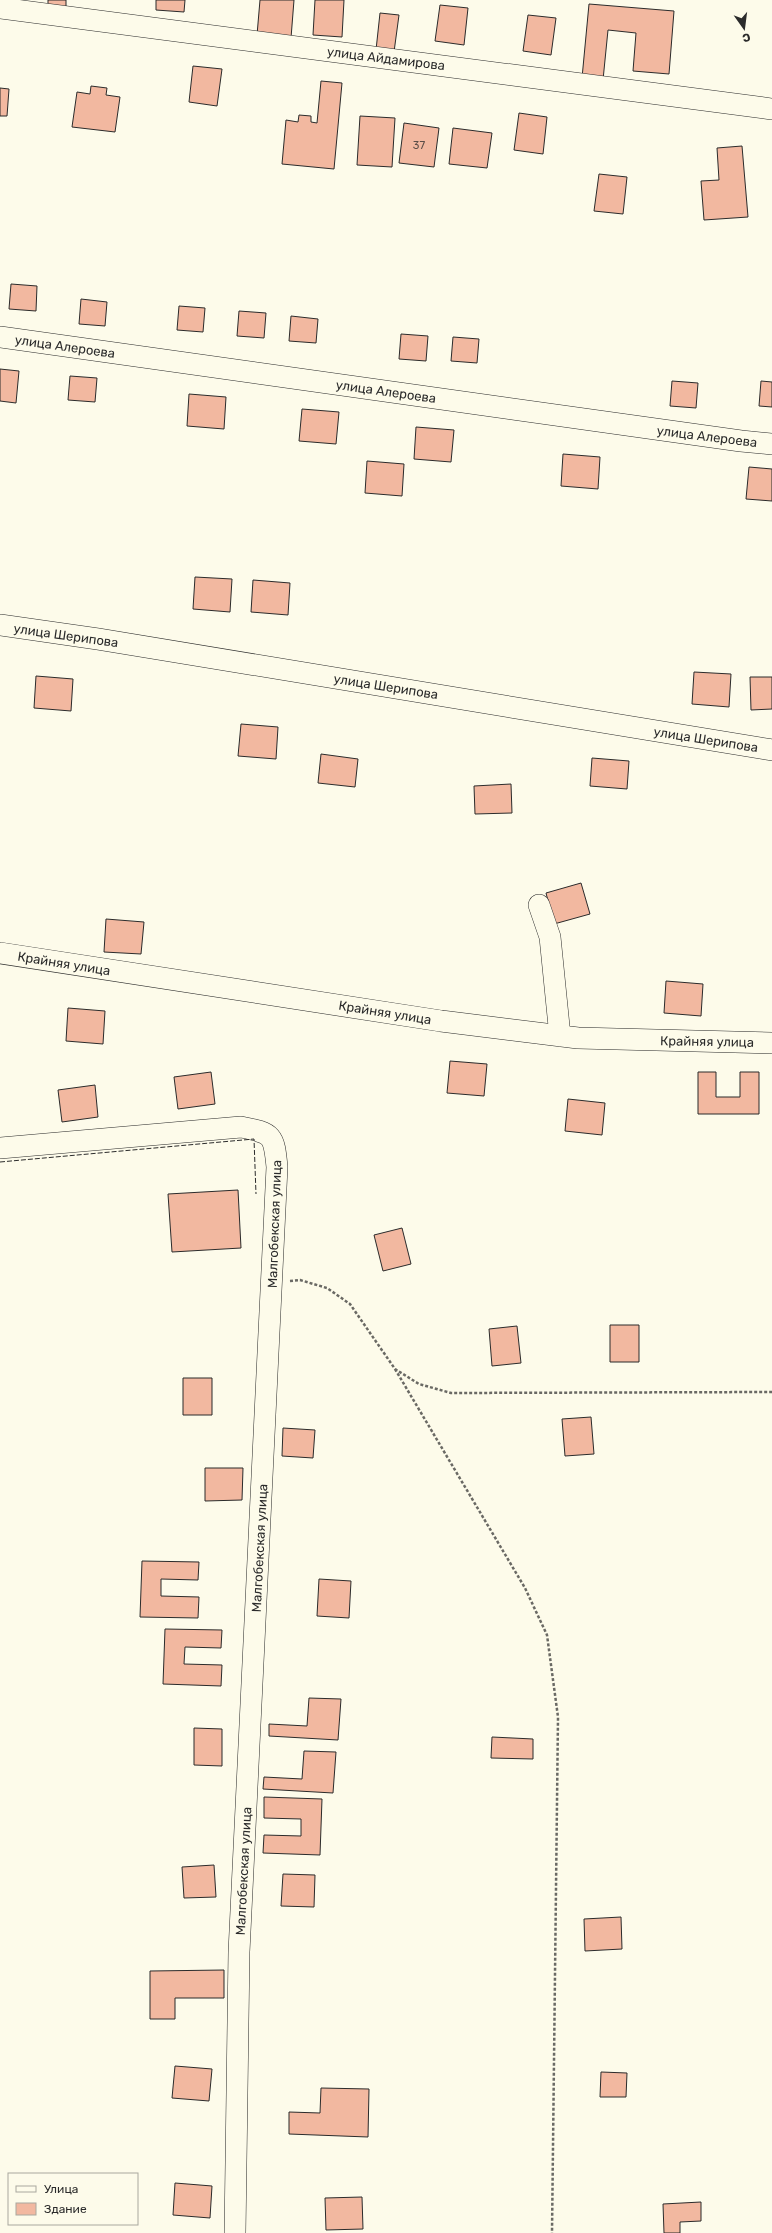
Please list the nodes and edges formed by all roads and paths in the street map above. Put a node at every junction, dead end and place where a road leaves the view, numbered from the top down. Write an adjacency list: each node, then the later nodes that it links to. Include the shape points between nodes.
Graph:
1 (0, 8): 2 (street, улица Айдамирова)
2 (772, 109)
3 (0, 337): 4 (street, улица Алероева)
4 (772, 444)
5 (0, 625): 6 (street, улица Шерипова)
6 (772, 750)
7 (539, 905): 9 (street, via 550,937)
8 (0, 953): 9 (street, Крайняя улица, via 441,1021)
9 (560, 1036): 10 (street, Крайняя улица)
10 (772, 1042)
11 (0, 1148): 12 (street, Малгобекская улица, via 241,1127 263,1131 275,1143 277,1167)
12 (272, 1283): 13 (path, via 300,1280 327,1288 350,1304); 15 (street, Малгобекская улица, via 239,1952)
13 (395, 1369): 14 (path, via 419,1384 451,1393); 16 (path, via 525,1588 547,1635 558,1717)
14 (772, 1392)
15 (235, 2233)
16 (552, 2233)

